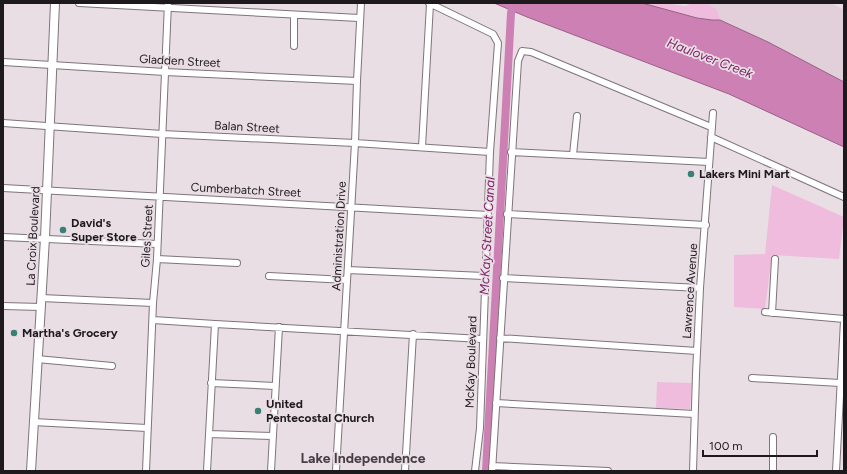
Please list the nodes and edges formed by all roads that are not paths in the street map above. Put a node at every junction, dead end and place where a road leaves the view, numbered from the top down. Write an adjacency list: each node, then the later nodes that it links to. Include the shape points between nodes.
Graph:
1 (55, 3): 11 (street, La Croix Boulevard)
2 (79, 3): 5 (street)
3 (361, 3): 8 (street, Administration Drive)
4 (429, 3): 22 (street); 23 (street, McKay Boulevard, via 493,34 496,38 498,43)
5 (107, 4): 6 (street)
6 (168, 6): 7 (street); 12 (street, Giles Street)
7 (294, 15): 8 (street); 9 (street)
8 (360, 18): 13 (street, Administration Drive)
9 (294, 46)
10 (3, 62): 11 (street, Gladden Street)
11 (52, 64): 12 (street, Gladden Street); 17 (street, La Croix Boulevard)
12 (166, 72): 13 (street, Gladden Street); 19 (street, Giles Street)
13 (356, 81): 21 (street, Administration Drive)
14 (713, 113): 18 (street, Lawrence Avenue)
15 (577, 116): 25 (street)
16 (3, 123): 17 (street, Balan Street)
17 (50, 126): 19 (street, Balan Street); 28 (street, La Croix Boulevard)
18 (711, 127): 20 (street, Lawrence Avenue); 24 (street, via 531,52 522,51 518,61)
19 (162, 134): 21 (street, Balan Street); 29 (street, Giles Street)
20 (711, 137): 26 (street, Lawrence Avenue); 30 (street)
21 (355, 143): 22 (street, Balan Street); 31 (street, Administration Drive)
22 (422, 147): 23 (street, Balan Street)
23 (490, 152): 33 (street, McKay Boulevard)
24 (511, 152): 25 (street); 32 (street)
25 (573, 155): 26 (street)
26 (709, 162): 34 (street, Lawrence Avenue)
27 (3, 188): 28 (street, Cumberbatch Street)
28 (47, 190): 29 (street, Cumberbatch Street); 36 (street, La Croix Boulevard)
29 (160, 196): 31 (street, Cumberbatch Street); 37 (street, Giles Street)
30 (844, 197)
31 (351, 206): 33 (street, Cumberbatch Street); 41 (street, Administration Drive)
32 (507, 214): 34 (street); 44 (street)
33 (488, 215): 43 (street, McKay Boulevard)
34 (706, 225): 46 (street, Lawrence Avenue)
35 (3, 237): 36 (street)
36 (45, 238): 37 (street); 47 (street, La Croix Boulevard)
37 (157, 244): 38 (street, Giles Street)
38 (157, 259): 40 (street); 48 (street, Giles Street)
39 (775, 259): 52 (street, via 769,313)
40 (237, 263)
41 (348, 270): 43 (street); 45 (street, Administration Drive)
42 (269, 276): 45 (street)
43 (484, 276): 58 (street, McKay Boulevard)
44 (503, 278): 46 (street); 57 (street)
45 (347, 280): 55 (street, Administration Drive)
46 (700, 288): 59 (street, Lawrence Avenue)
47 (42, 298): 48 (street); 50 (street, La Croix Boulevard)
48 (153, 304): 51 (street, Giles Street)
49 (3, 306): 50 (street)
50 (41, 307): 60 (street, La Croix Boulevard)
51 (153, 320): 53 (street); 69 (street, Giles Street)
52 (844, 320): 64 (street)
53 (215, 324): 54 (street); 63 (street)
54 (279, 327): 55 (street); 65 (street)
55 (345, 331): 56 (street); 78 (street, Administration Drive)
56 (413, 334): 58 (street); 79 (street)
57 (500, 338): 59 (street); 66 (street)
58 (482, 339): 80 (street, McKay Boulevard, via 480,428)
59 (697, 351): 67 (street, Lawrence Avenue)
60 (37, 359): 61 (street); 68 (street, La Croix Boulevard)
61 (112, 366)
62 (752, 378): 64 (street)
63 (211, 383): 65 (street); 70 (street)
64 (840, 383): 84 (street)
65 (275, 386): 71 (street)
66 (496, 402): 67 (street); 73 (street)
67 (694, 414): 82 (street, Lawrence Avenue)
68 (33, 422): 69 (street); 74 (street, La Croix Boulevard)
69 (147, 428): 75 (street, Giles Street)
70 (209, 434): 71 (street); 76 (street)
71 (273, 436): 77 (street)
72 (773, 437): 83 (street)
73 (492, 468): 81 (street)
74 (31, 471)
75 (146, 471)
76 (206, 471)
77 (271, 471)
78 (336, 471)
79 (405, 471)
80 (475, 471)
81 (608, 471)
82 (693, 471)
83 (773, 471)
84 (836, 471)

